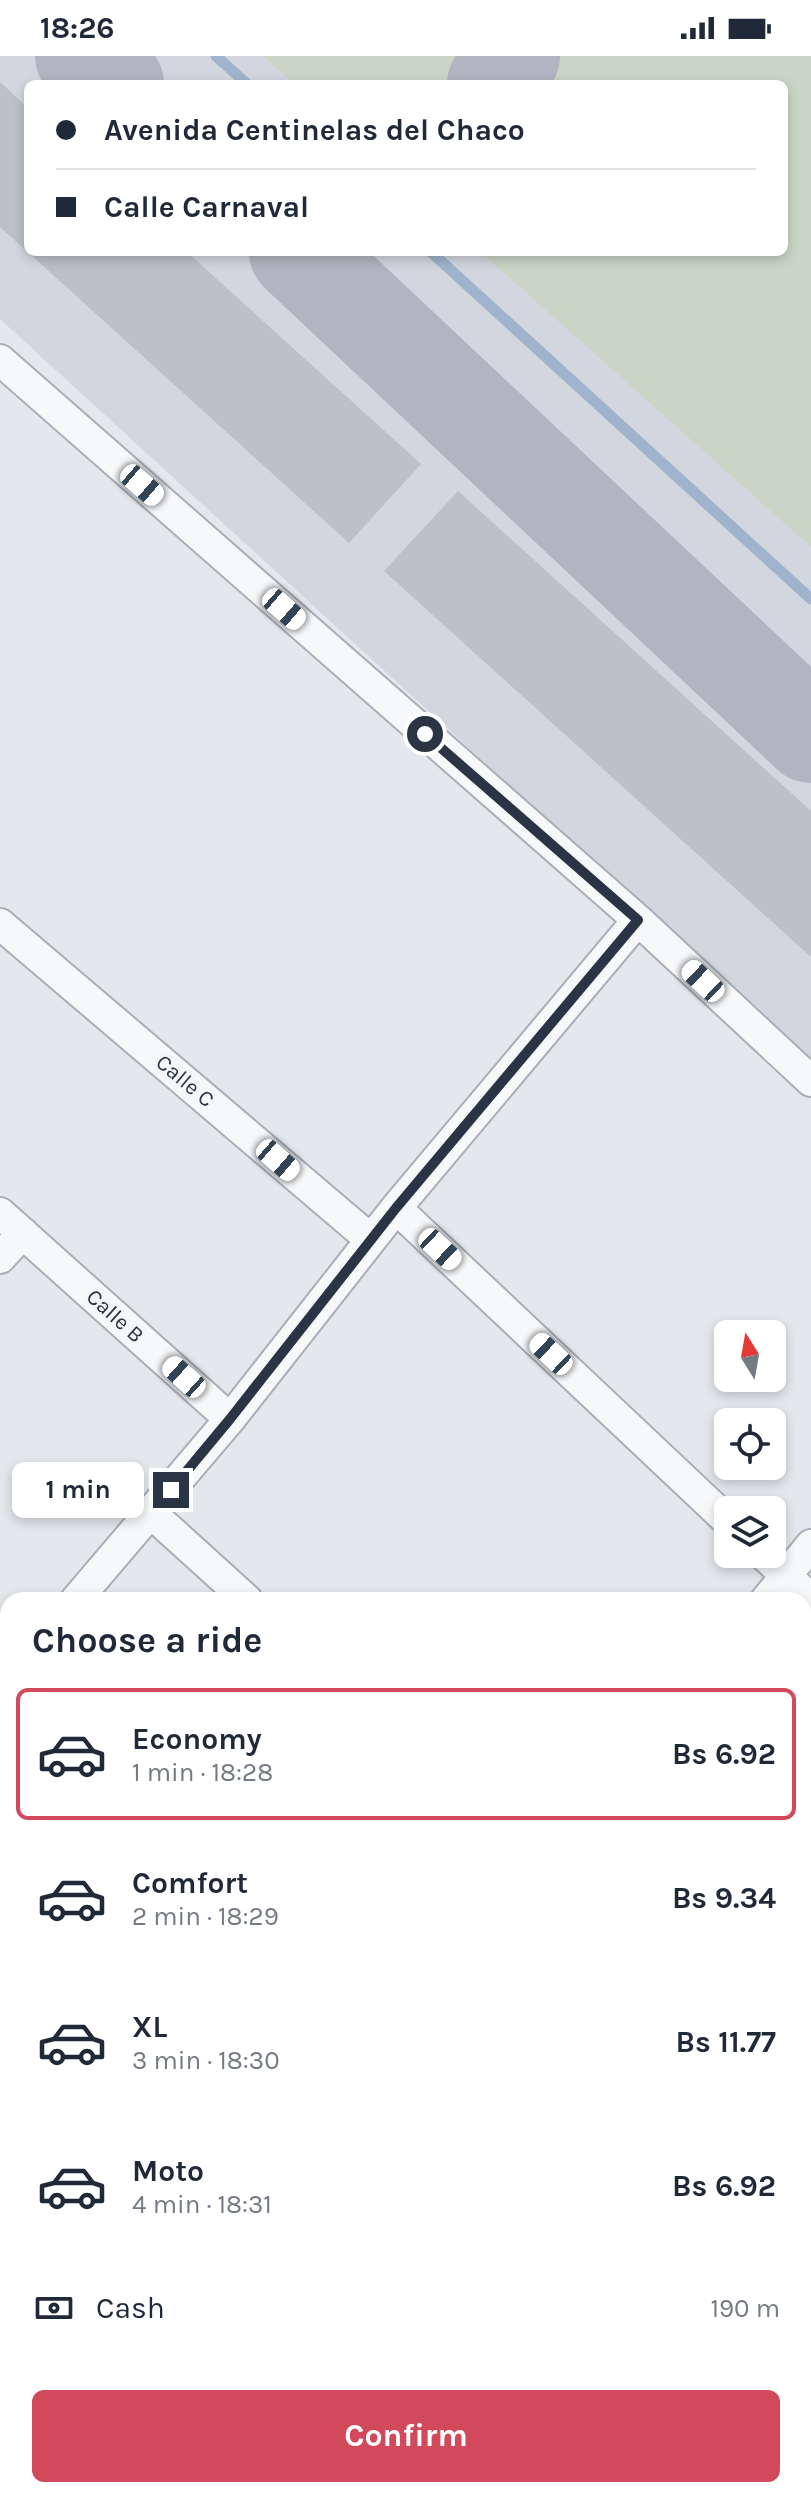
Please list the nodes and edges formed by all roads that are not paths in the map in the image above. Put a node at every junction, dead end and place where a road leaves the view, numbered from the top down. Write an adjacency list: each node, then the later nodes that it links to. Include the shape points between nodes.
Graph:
1 (0, 360): 2 (street)
2 (638, 920): 4 (street); 5 (street)
3 (0, 924): 8 (street, Calle C)
4 (811, 1081)
5 (396, 1208): 8 (street); 11 (street)
6 (0, 1213): 7 (street, Calle B)
7 (23, 1233): 9 (street); 10 (street, Calle B)
8 (370, 1239): 10 (street)
9 (0, 1258)
10 (230, 1419): 12 (street)
11 (714, 1508)
12 (151, 1513): 16 (street); 17 (street)
13 (811, 1545): 15 (street)
14 (778, 1568): 15 (street)
15 (786, 1576): 18 (street); 19 (street)
16 (83, 1592)
17 (238, 1592)
18 (773, 1592)
19 (803, 1592)

